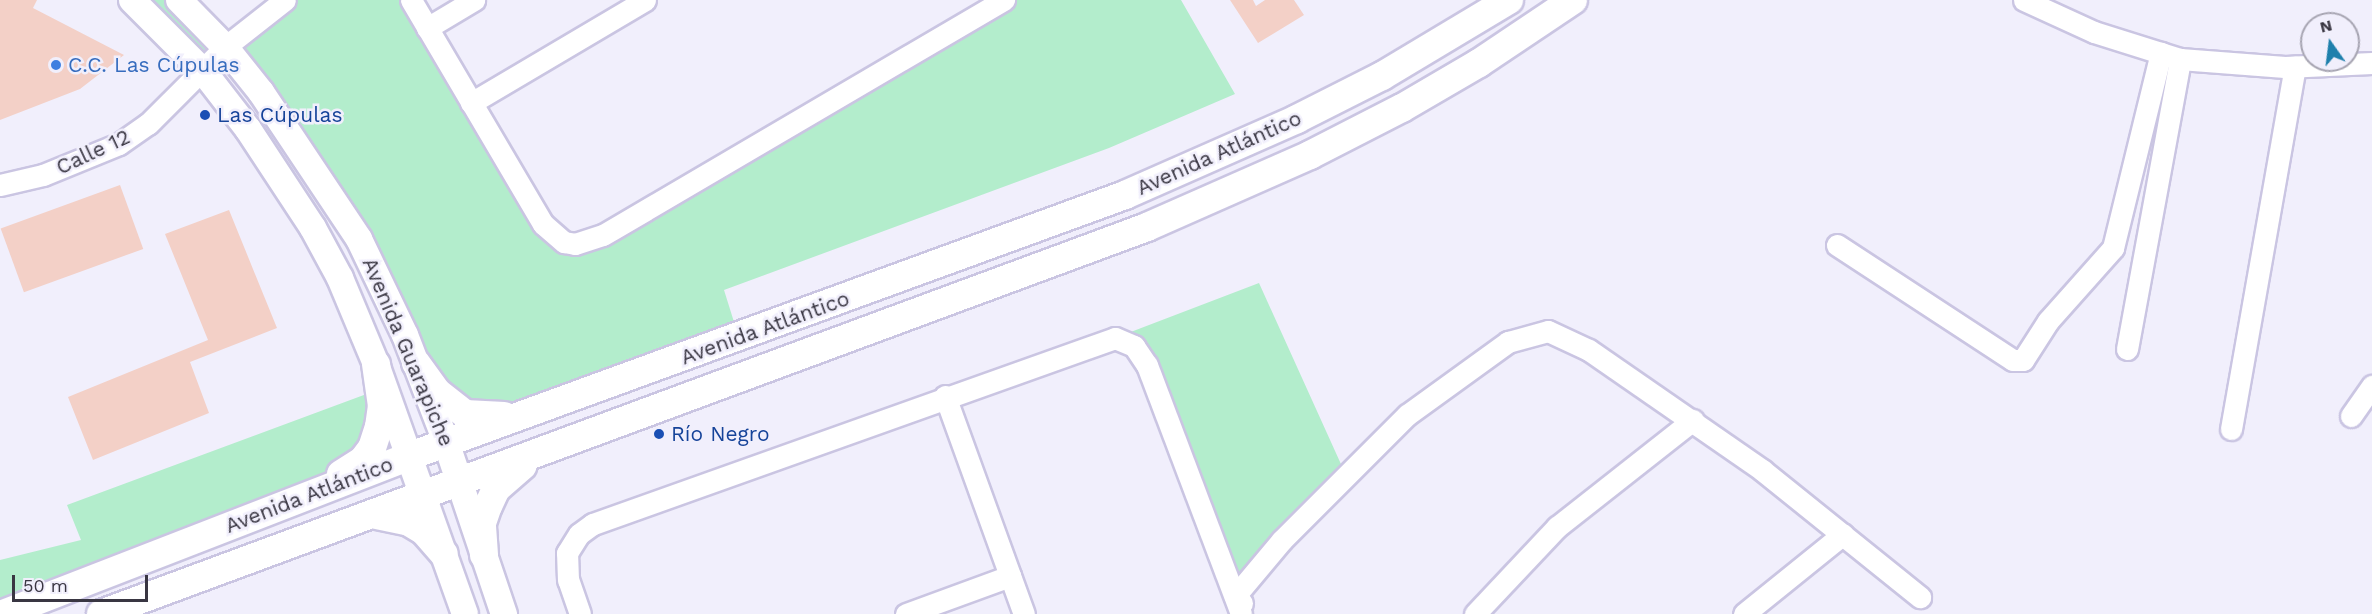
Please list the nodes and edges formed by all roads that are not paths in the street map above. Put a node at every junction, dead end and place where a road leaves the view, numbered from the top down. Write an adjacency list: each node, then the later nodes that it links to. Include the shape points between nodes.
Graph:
1 (132, 0): 16 (street, Avenida Guarapiche)
2 (178, 0): 12 (street, Avenida Guarapiche)
3 (285, 0): 12 (street, Calle 12)
4 (411, 0): 11 (street)
5 (474, 0): 11 (street)
6 (645, 0): 17 (street)
7 (1004, 0): 17 (street, via 589,242 564,242 543,224)
8 (1509, 0): 25 (main road, Avenida Atlántico, via 1382,76 1319,108 1125,195)
9 (1573, 0): 30 (main road, Avenida Atlántico, via 1479,63 1402,108 1223,195 1069,257)
10 (2024, 0): 13 (street, via 2094,32)
11 (427, 28): 17 (street)
12 (225, 47): 16 (street, Calle 12); 21 (street, Avenida Guarapiche, via 335,198 384,287)
13 (2171, 56): 15 (street); 19 (street, via 2113,248 2048,321 2023,360 2013,360); 20 (street)
14 (2372, 63): 15 (street)
15 (2295, 66): 28 (street)
16 (203, 71): 18 (street, Calle 12, via 148,124 119,144 43,175); 22 (street, Avenida Guarapiche, via 248,129 313,228 340,278)
17 (471, 103)
18 (0, 185)
19 (1837, 245)
20 (2127, 348)
21 (416, 363): 25 (main road, via 437,392 465,414 480,417); 29 (street, Avenida Guarapiche)
22 (376, 364): 31 (street, Avenida Guarapiche); 34 (main road, via 382,406 372,448 347,471)
23 (2372, 386): 26 (street)
24 (945, 396): 39 (street); 41 (street, via 1100,341 1126,340 1147,365); 46 (street, via 593,524 579,534 567,553 568,580)
25 (533, 412): 29 (main road, Avenida Atlántico)
26 (2351, 416)
27 (1693, 420): 36 (street); 41 (street, via 1559,335 1548,331 1523,336 1482,358 1400,421 1331,486); 50 (street, via 1557,527)
28 (2230, 429)
29 (446, 442): 31 (main road, Avenida Atlántico); 32 (street, Avenida Guarapiche)
30 (549, 450): 32 (main road, Avenida Atlántico); 38 (main road, via 507,477 496,489 482,524)
31 (410, 456): 33 (street, Avenida Guarapiche); 34 (main road, Avenida Atlántico)
32 (460, 483): 33 (main road, Avenida Atlántico); 38 (street, Avenida Guarapiche)
33 (424, 496): 35 (main road, Avenida Atlántico); 37 (street, Avenida Guarapiche)
34 (303, 497): 42 (main road, Avenida Atlántico)
35 (370, 514): 37 (main road, via 409,522); 43 (main road, Avenida Atlántico)
36 (1843, 534): 40 (street); 51 (street)
37 (444, 554): 44 (street, Avenida Guarapiche)
38 (484, 555): 45 (street, Avenida Guarapiche)
39 (1010, 576): 47 (street); 48 (street)
40 (1920, 597)
41 (1238, 605): 49 (street)
42 (3, 614)
43 (101, 614)
44 (465, 614)
45 (504, 614)
46 (580, 614)
47 (906, 614)
48 (1024, 614)
49 (1254, 614)
50 (1475, 614)
51 (1744, 614)

